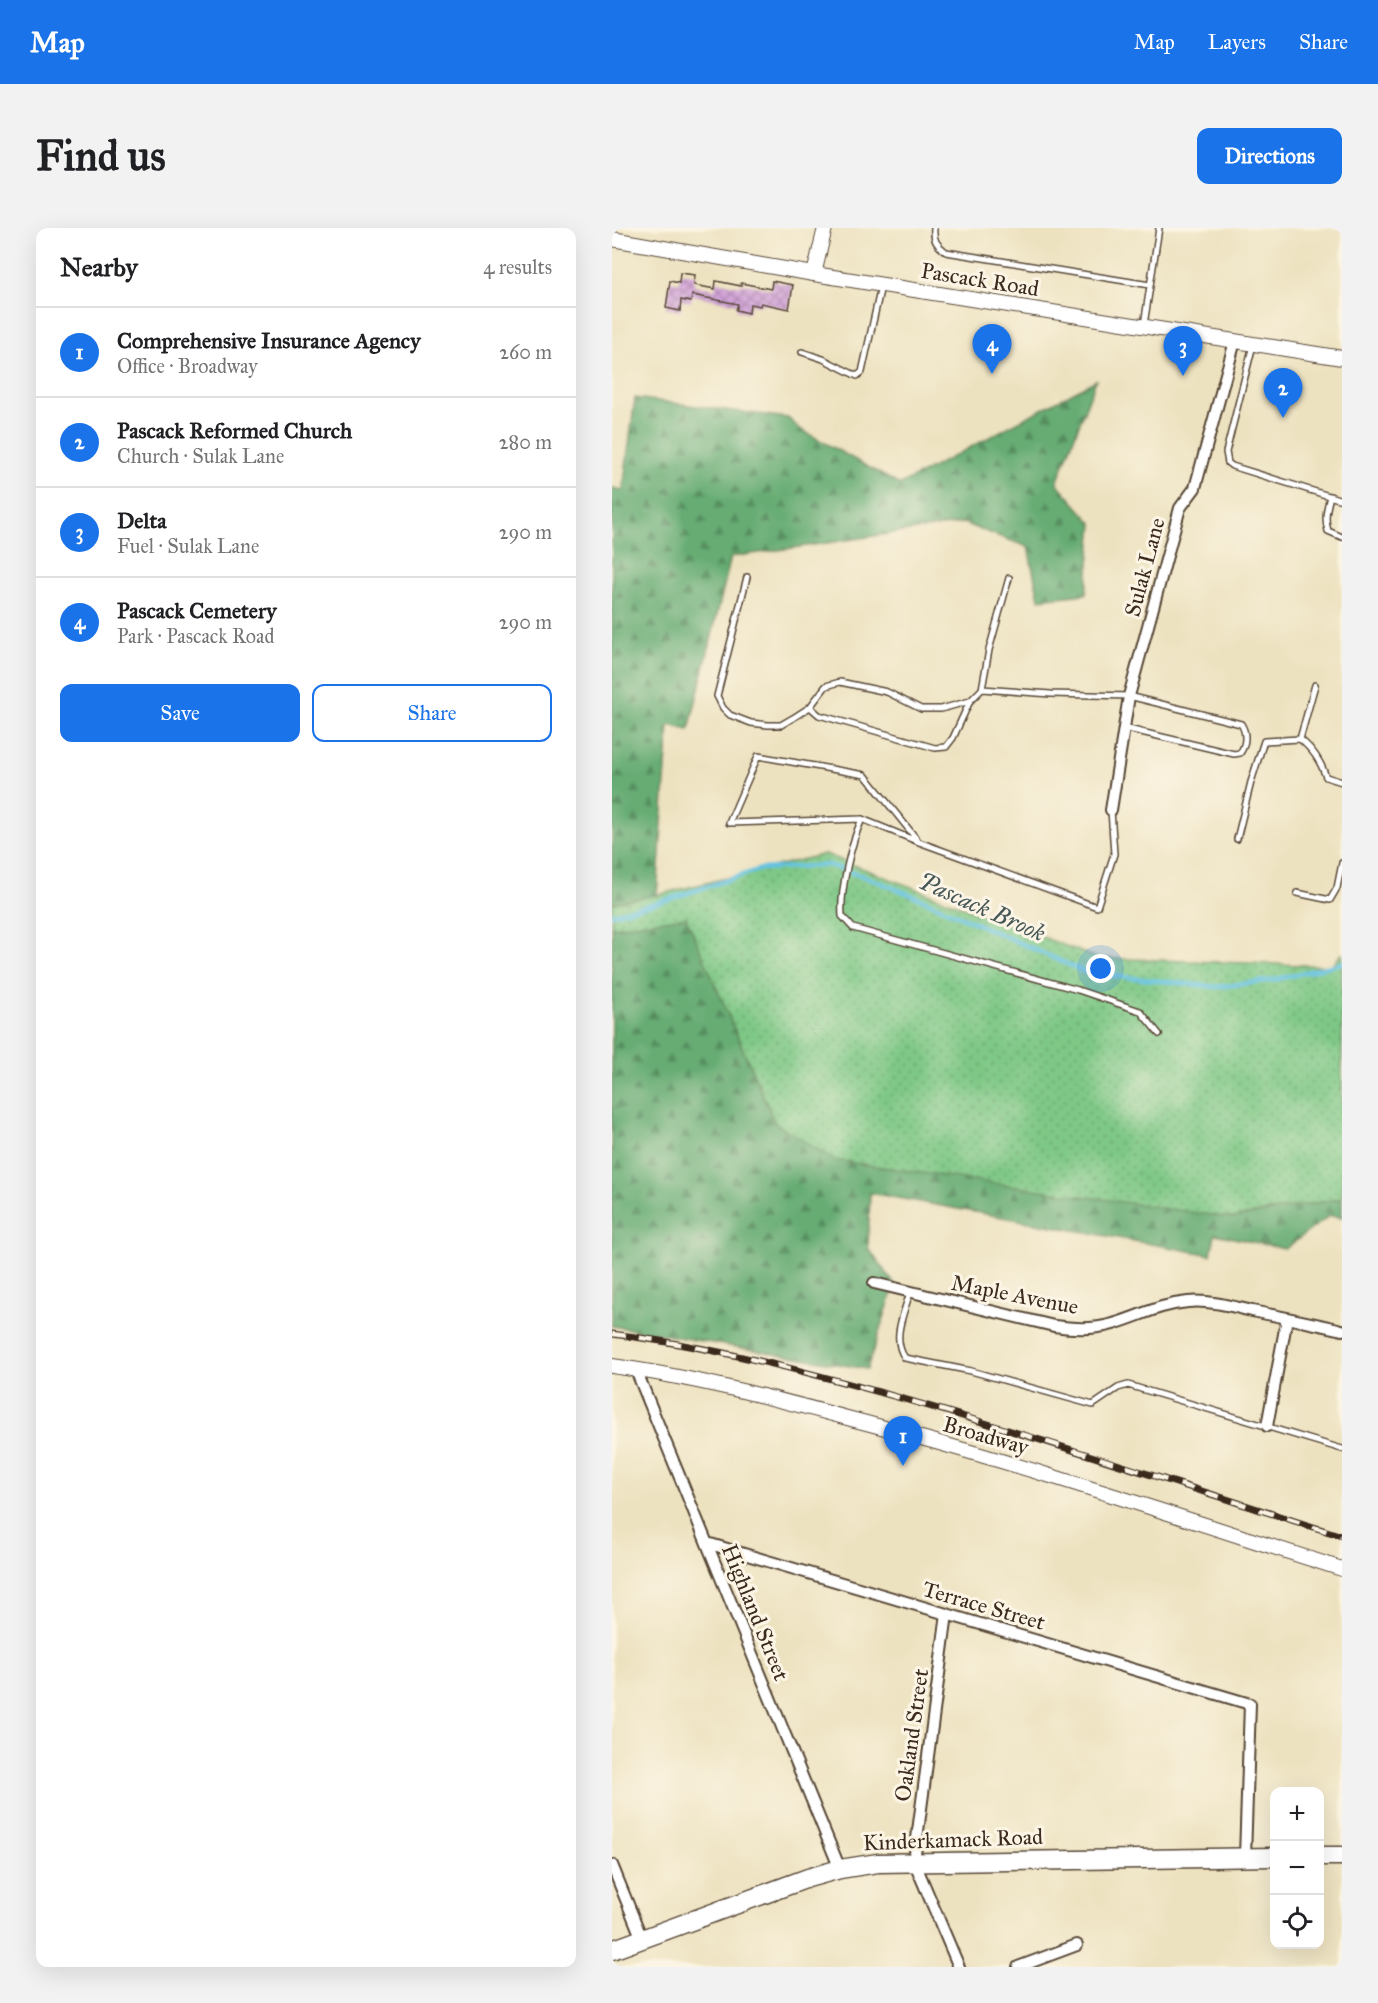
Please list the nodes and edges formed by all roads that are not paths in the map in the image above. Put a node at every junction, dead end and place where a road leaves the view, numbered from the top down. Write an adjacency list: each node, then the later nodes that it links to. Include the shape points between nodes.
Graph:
1 (825, 228): 5 (street)
2 (934, 228): 7 (lane, via 933,237 946,252)
3 (1159, 228): 7 (lane)
4 (612, 239): 5 (street, Pascack Road)
5 (814, 274): 6 (street, Pascack Road)
6 (882, 285): 8 (street, Pascack Road); 11 (lane, via 862,372 857,376)
7 (1150, 285): 8 (lane)
8 (1144, 327): 9 (street, Pascack Road)
9 (1235, 341): 10 (street, Pascack Road); 20 (street, Sulak Lane, via 1195,488 1180,508)
10 (1253, 344): 12 (street, Pascack Road); 13 (lane, via 1226,452 1228,463)
11 (802, 352)
12 (1342, 358)
13 (1330, 496): 14 (lane); 15 (lane, via 1326,525 1328,531)
14 (1342, 500)
15 (1342, 537)
16 (747, 577): 22 (lane, via 717,696 730,715 751,723 781,725)
17 (1009, 578): 19 (lane)
18 (1315, 685): 24 (lane)
19 (982, 689): 20 (lane); 21 (lane)
20 (1129, 696): 23 (street, Sulak Lane); 23 (lane, via 1241,724 1245,730 1243,749 1234,754)
21 (970, 701): 22 (lane, via 941,709 921,709 887,692 840,682 825,686); 22 (lane, via 953,738 946,747 935,748 819,715)
22 (810, 707)
23 (1124, 728): 26 (street, Sulak Lane)
24 (1300, 739): 25 (lane, via 1321,762 1326,777); 28 (lane, via 1264,741)
25 (1342, 782)
26 (1111, 810): 29 (lane, via 1114,854 1097,907)
27 (862, 819): 29 (lane); 29 (lane, via 729,823 758,756 865,776); 32 (lane, via 841,903 842,916 853,927 1140,1011)
28 (1237, 839)
29 (919, 842)
30 (1342, 863): 31 (lane, via 1330,900)
31 (1297, 893)
32 (1159, 1034)
33 (874, 1283): 34 (street, Maple Avenue)
34 (910, 1292): 35 (street, Maple Avenue, via 1073,1329 1114,1324 1146,1310 1191,1302); 39 (lane, via 898,1338 899,1350 905,1358 972,1371 1092,1405 1128,1385)
35 (1287, 1318): 36 (street, Maple Avenue); 39 (street)
36 (1342, 1330)
37 (612, 1366): 38 (street, Broadway)
38 (636, 1370): 41 (street, Highland Street); 42 (street, Broadway, via 697,1381 902,1432 1022,1466)
39 (1267, 1426): 40 (lane)
40 (1342, 1449)
41 (706, 1543): 43 (street, Terrace Street); 50 (street, Highland Street)
42 (1342, 1569)
43 (947, 1614): 46 (street, Terrace Street, via 1250,1704); 48 (street, Oakland Street)
44 (1324, 1856): 45 (main road)
45 (1342, 1856)
46 (1245, 1857): 47 (main road, Kinderkamack Road); 48 (main road, Kinderkamack Road)
47 (1270, 1857)
48 (914, 1861): 50 (main road, Kinderkamack Road); 54 (street)
49 (612, 1866): 51 (street)
50 (840, 1869): 51 (main road, Kinderkamack Road)
51 (642, 1939): 53 (main road, Kinderkamack Road)
52 (1077, 1945): 55 (street)
53 (612, 1950)
54 (959, 1967)
55 (1018, 1967)

